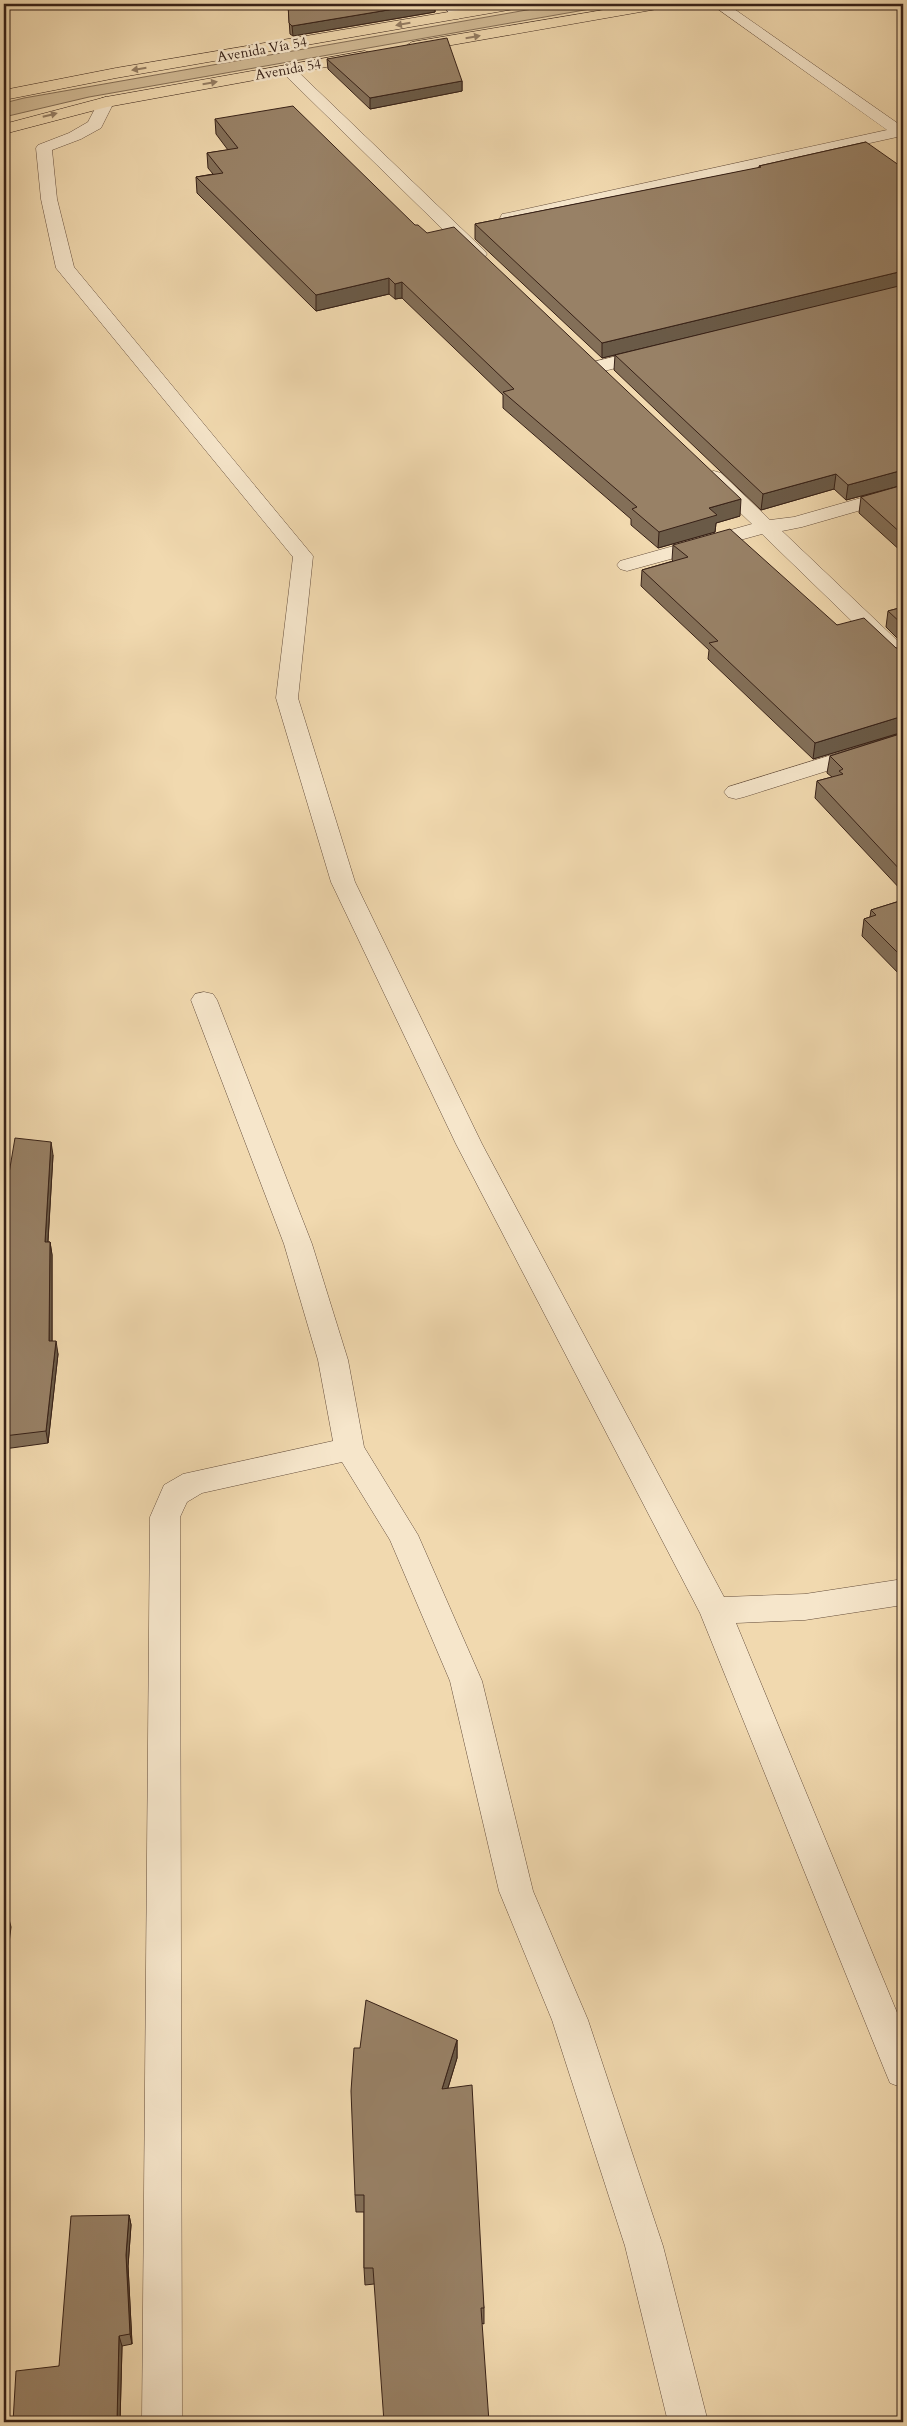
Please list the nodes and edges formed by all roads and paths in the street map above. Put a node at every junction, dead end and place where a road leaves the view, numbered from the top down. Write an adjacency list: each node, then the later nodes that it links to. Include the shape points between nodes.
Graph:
1 (520, 4): 4 (main road, Avenida Vía 54)
2 (663, 4): 5 (main road, Avenida 54, one-way to 2)
3 (718, 4): 8 (street)
4 (453, 9): 6 (main road, Avenida Vía 54, one-way to 6)
5 (287, 69): 7 (main road, Avenida 54, one-way to 5); 12 (street)
6 (4, 95)
7 (106, 102): 9 (main road, Avenida 54, one-way to 7); 28 (street, via 95,125 44,148 49,199 65,268 303,556 287,698 342,882 469,1144)
8 (898, 127): 10 (street)
9 (4, 129)
10 (492, 222)
11 (473, 226): 12 (street)
12 (453, 230): 13 (street)
13 (489, 264)
14 (663, 350): 16 (street)
15 (582, 353): 16 (street)
16 (596, 366): 17 (street)
17 (610, 380)
18 (704, 468): 20 (street)
19 (903, 492): 20 (street, via 796,523)
20 (767, 526): 21 (street); 22 (street)
21 (627, 565)
22 (903, 658)
23 (903, 740): 24 (street)
24 (736, 792)
25 (204, 1000): 26 (street, via 298,1244 333,1360)
26 (349, 1449): 30 (street, via 194,1483 175,1494 165,1517); 31 (street, via 403,1535 466,1681 516,1891 570,2020 641,2237)
27 (903, 1592): 28 (street, via 805,1607)
28 (715, 1610): 29 (street)
29 (903, 2071)
30 (162, 2422)
31 (688, 2422)

